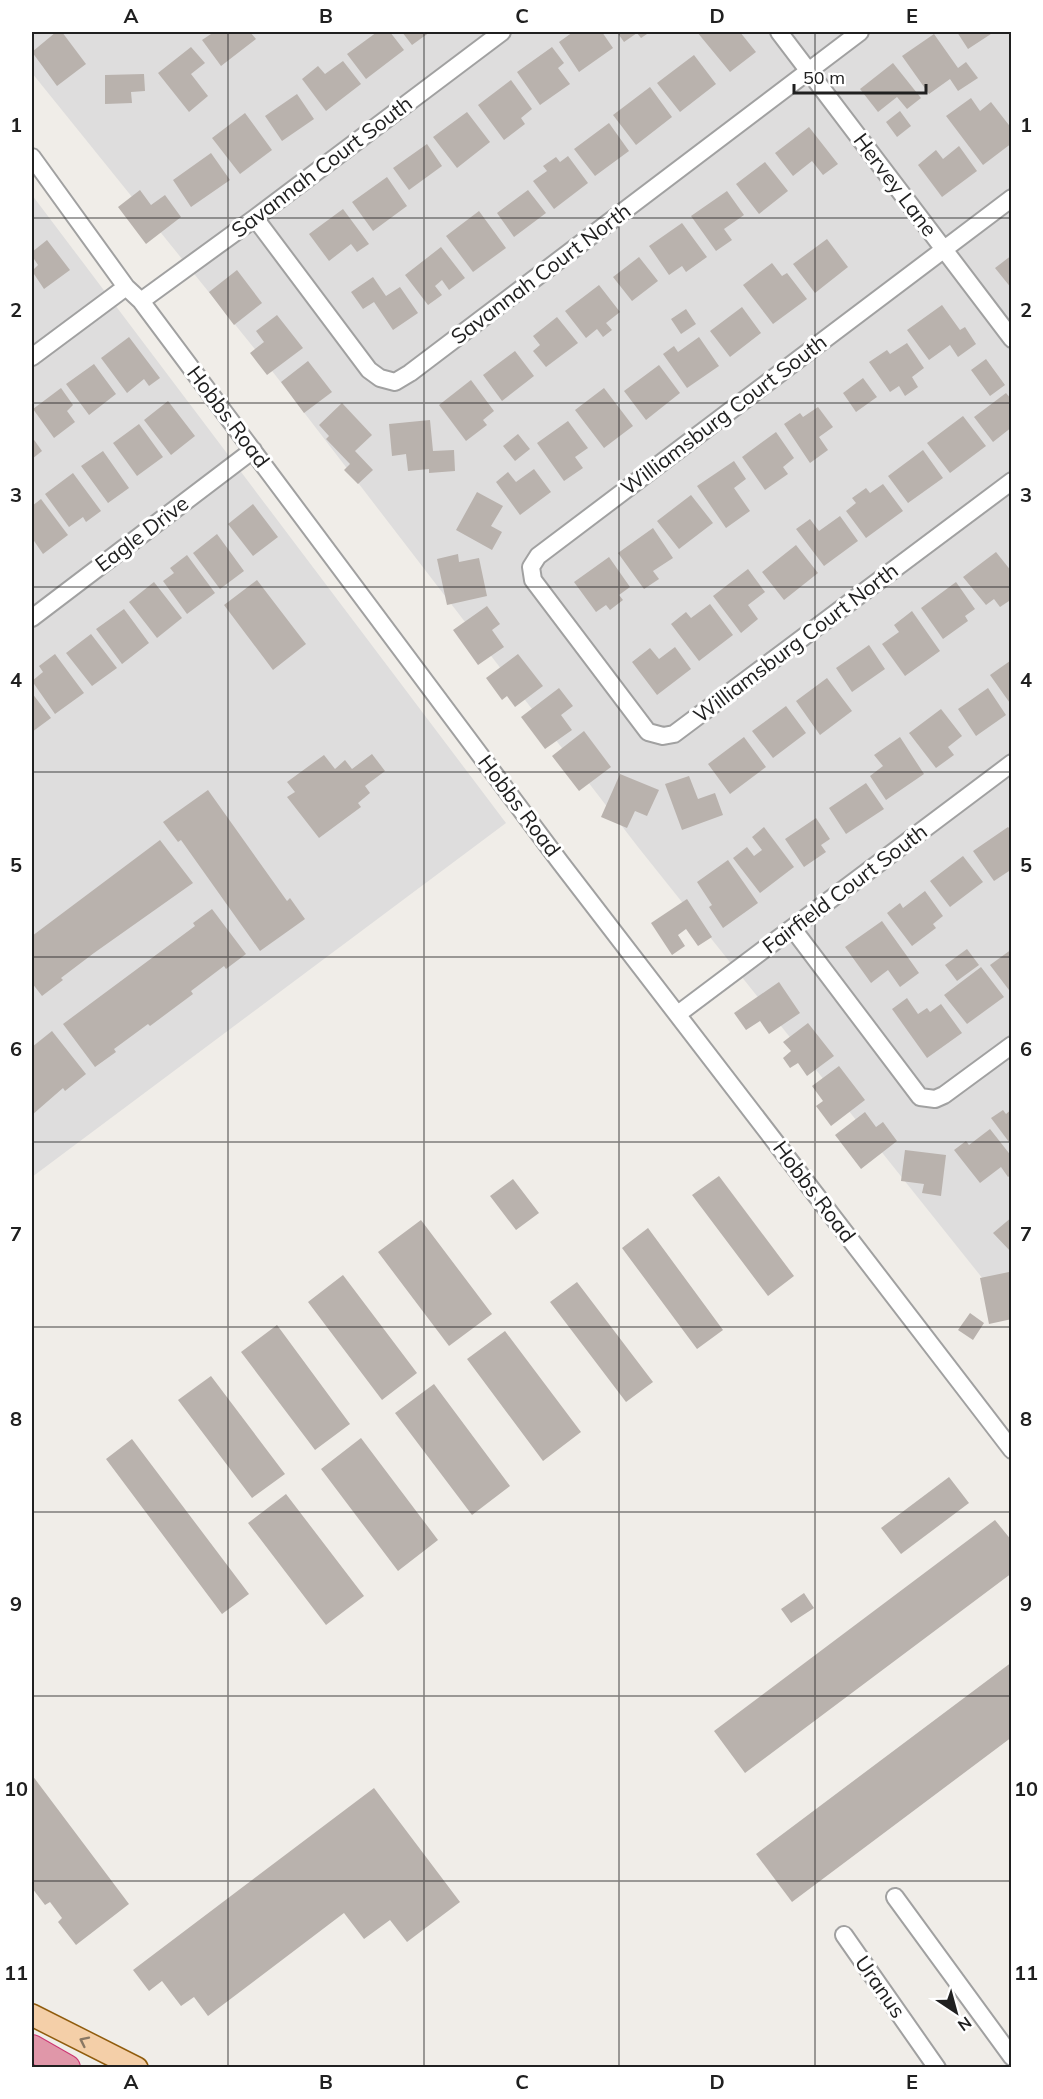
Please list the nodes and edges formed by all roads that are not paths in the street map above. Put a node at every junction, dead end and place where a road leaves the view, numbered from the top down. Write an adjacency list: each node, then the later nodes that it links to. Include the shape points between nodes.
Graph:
1 (502, 32): 7 (street, Savannah Court South)
2 (779, 32): 4 (street, Hervey Lane)
3 (860, 32): 4 (street, Savannah Court North)
4 (808, 70): 7 (street, Savannah Court North, via 395,382 369,370); 8 (street, Hervey Lane)
5 (32, 157): 9 (street, Hobbs Road)
6 (1011, 198): 8 (street, Williamsburg Court South)
7 (255, 218): 10 (street, Savannah Court South)
8 (943, 249): 11 (street, Hervey Lane); 16 (street, Williamsburg Court South, via 538,556 531,567 532,580)
9 (126, 287): 10 (street, Hobbs Road); 12 (street)
10 (141, 301): 13 (street, Hobbs Road)
11 (1011, 339)
12 (32, 357)
13 (253, 450): 15 (street, Eagle Drive); 19 (street, Hobbs Road)
14 (1011, 480): 16 (street, Williamsburg Court North, via 674,734 648,732)
15 (32, 618)
16 (592, 660)
17 (1011, 763): 18 (street, Fairfield Court South)
18 (793, 929): 19 (street, Fairfield Court South); 20 (street, via 920,1097 935,1099 944,1095)
19 (678, 1014): 21 (street, Hobbs Road)
20 (1011, 1045)
21 (1011, 1450)
22 (895, 1897): 26 (street)
23 (844, 1935): 29 (street, Uranus)
24 (32, 2015): 28 (main road, one-way to 24)
25 (32, 2048): 27 (highway)
26 (1011, 2057)
27 (67, 2067)
28 (137, 2067)
29 (937, 2067)

